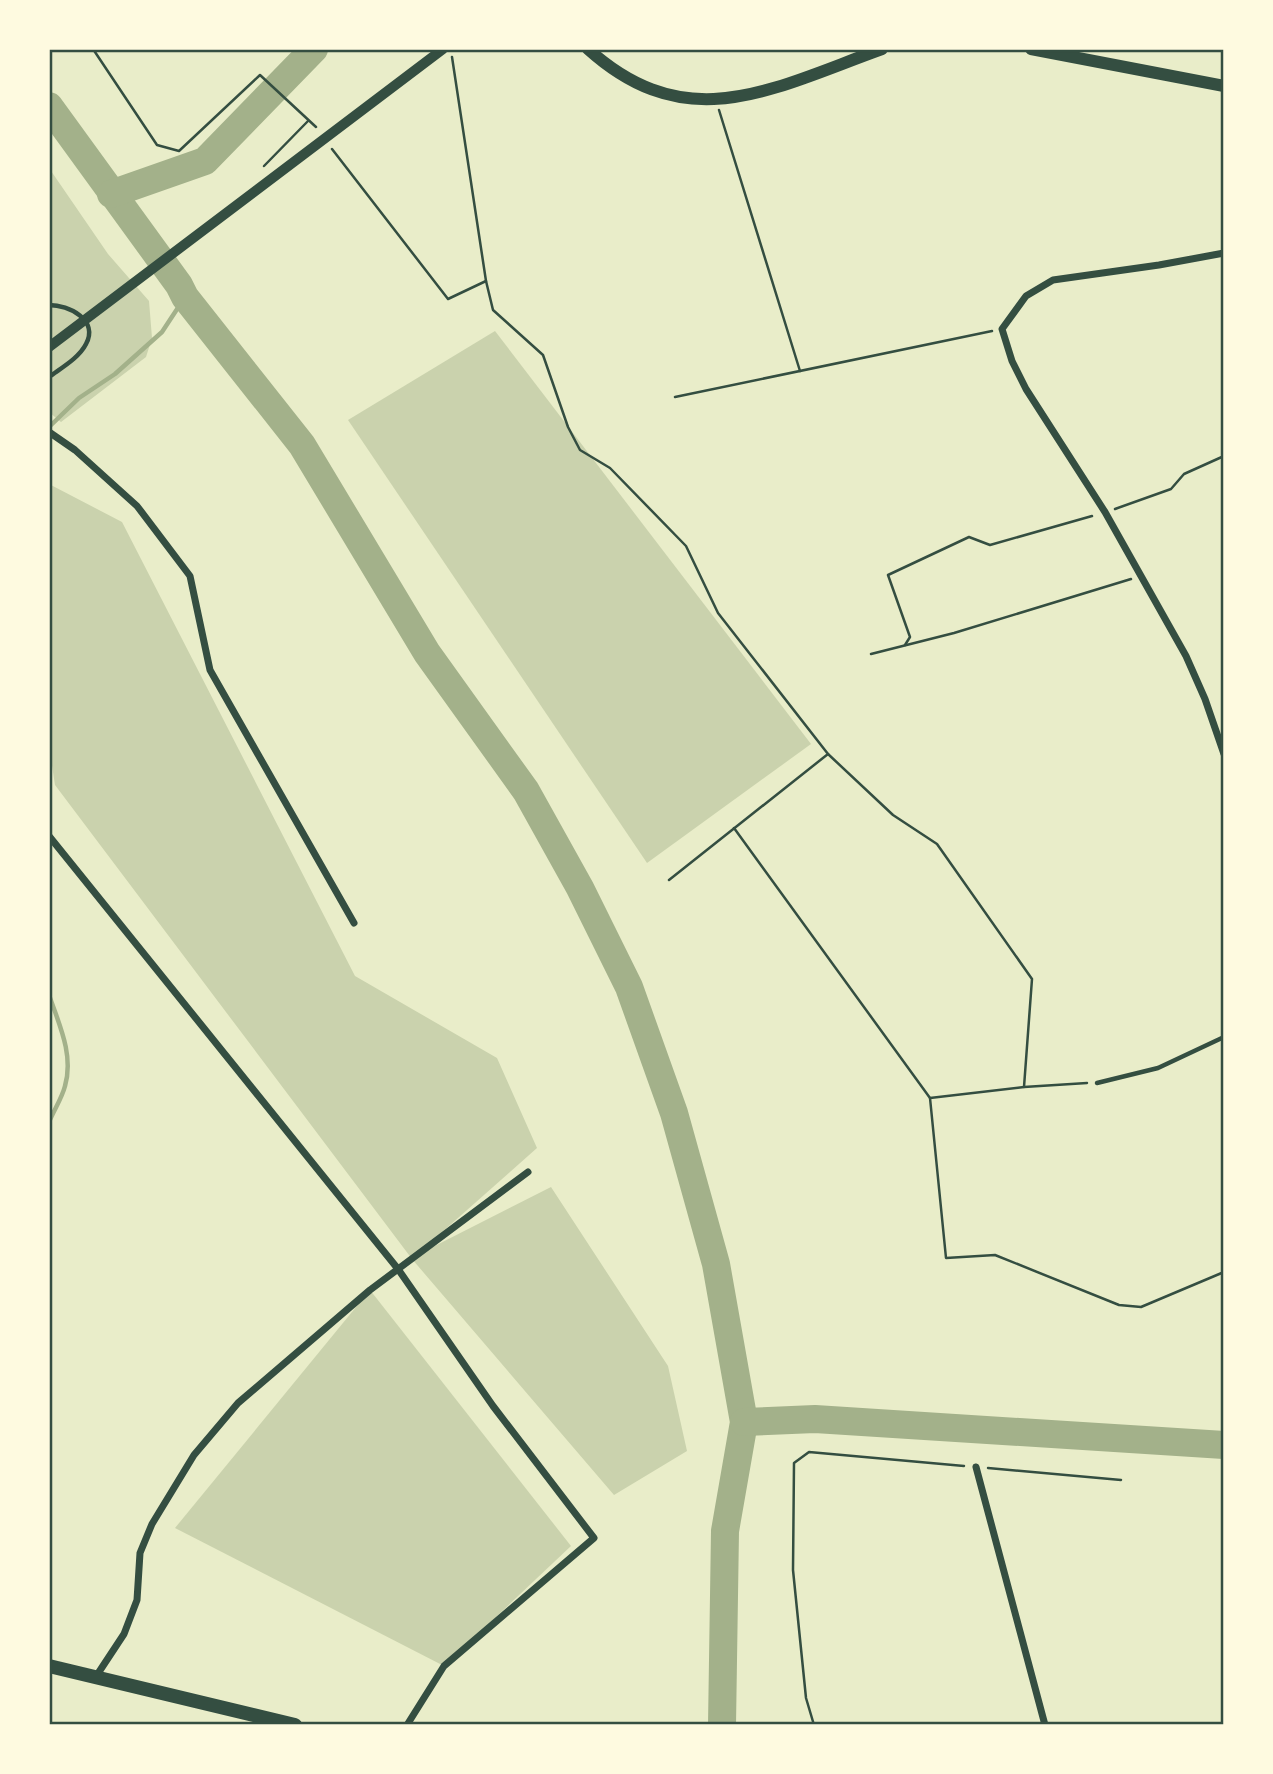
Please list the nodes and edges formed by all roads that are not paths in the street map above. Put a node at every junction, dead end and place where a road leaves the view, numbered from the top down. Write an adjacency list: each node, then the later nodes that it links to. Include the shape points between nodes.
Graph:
1 (443, 49): 8 (street)
2 (588, 49): 3 (main road, via 608,68 658,93 688,100 716,100 775,87)
3 (882, 49)
4 (1031, 49): 5 (main road)
5 (1224, 86)
6 (1224, 253): 11 (street, via 1053,280 1026,296 1002,329 1026,389 1105,512 1186,656)
7 (49, 305): 9 (lane, via 73,309 87,324 89,334 82,350)
8 (49, 347)
9 (49, 377)
10 (52, 434): 13 (street, via 137,506 190,576 210,670)
11 (1224, 754)
12 (49, 836): 17 (street)
13 (354, 923)
14 (1224, 1037): 15 (lane, via 1158,1068)
15 (1097, 1083)
16 (528, 1172): 17 (street)
17 (398, 1269): 20 (street, via 238,1403 194,1455 152,1524 140,1553 137,1600 124,1634); 22 (street, via 493,1406 594,1538 444,1666)
18 (976, 1467): 23 (street)
19 (49, 1666): 20 (highway)
20 (96, 1678): 21 (highway)
21 (295, 1725)
22 (407, 1725)
23 (1045, 1725)

